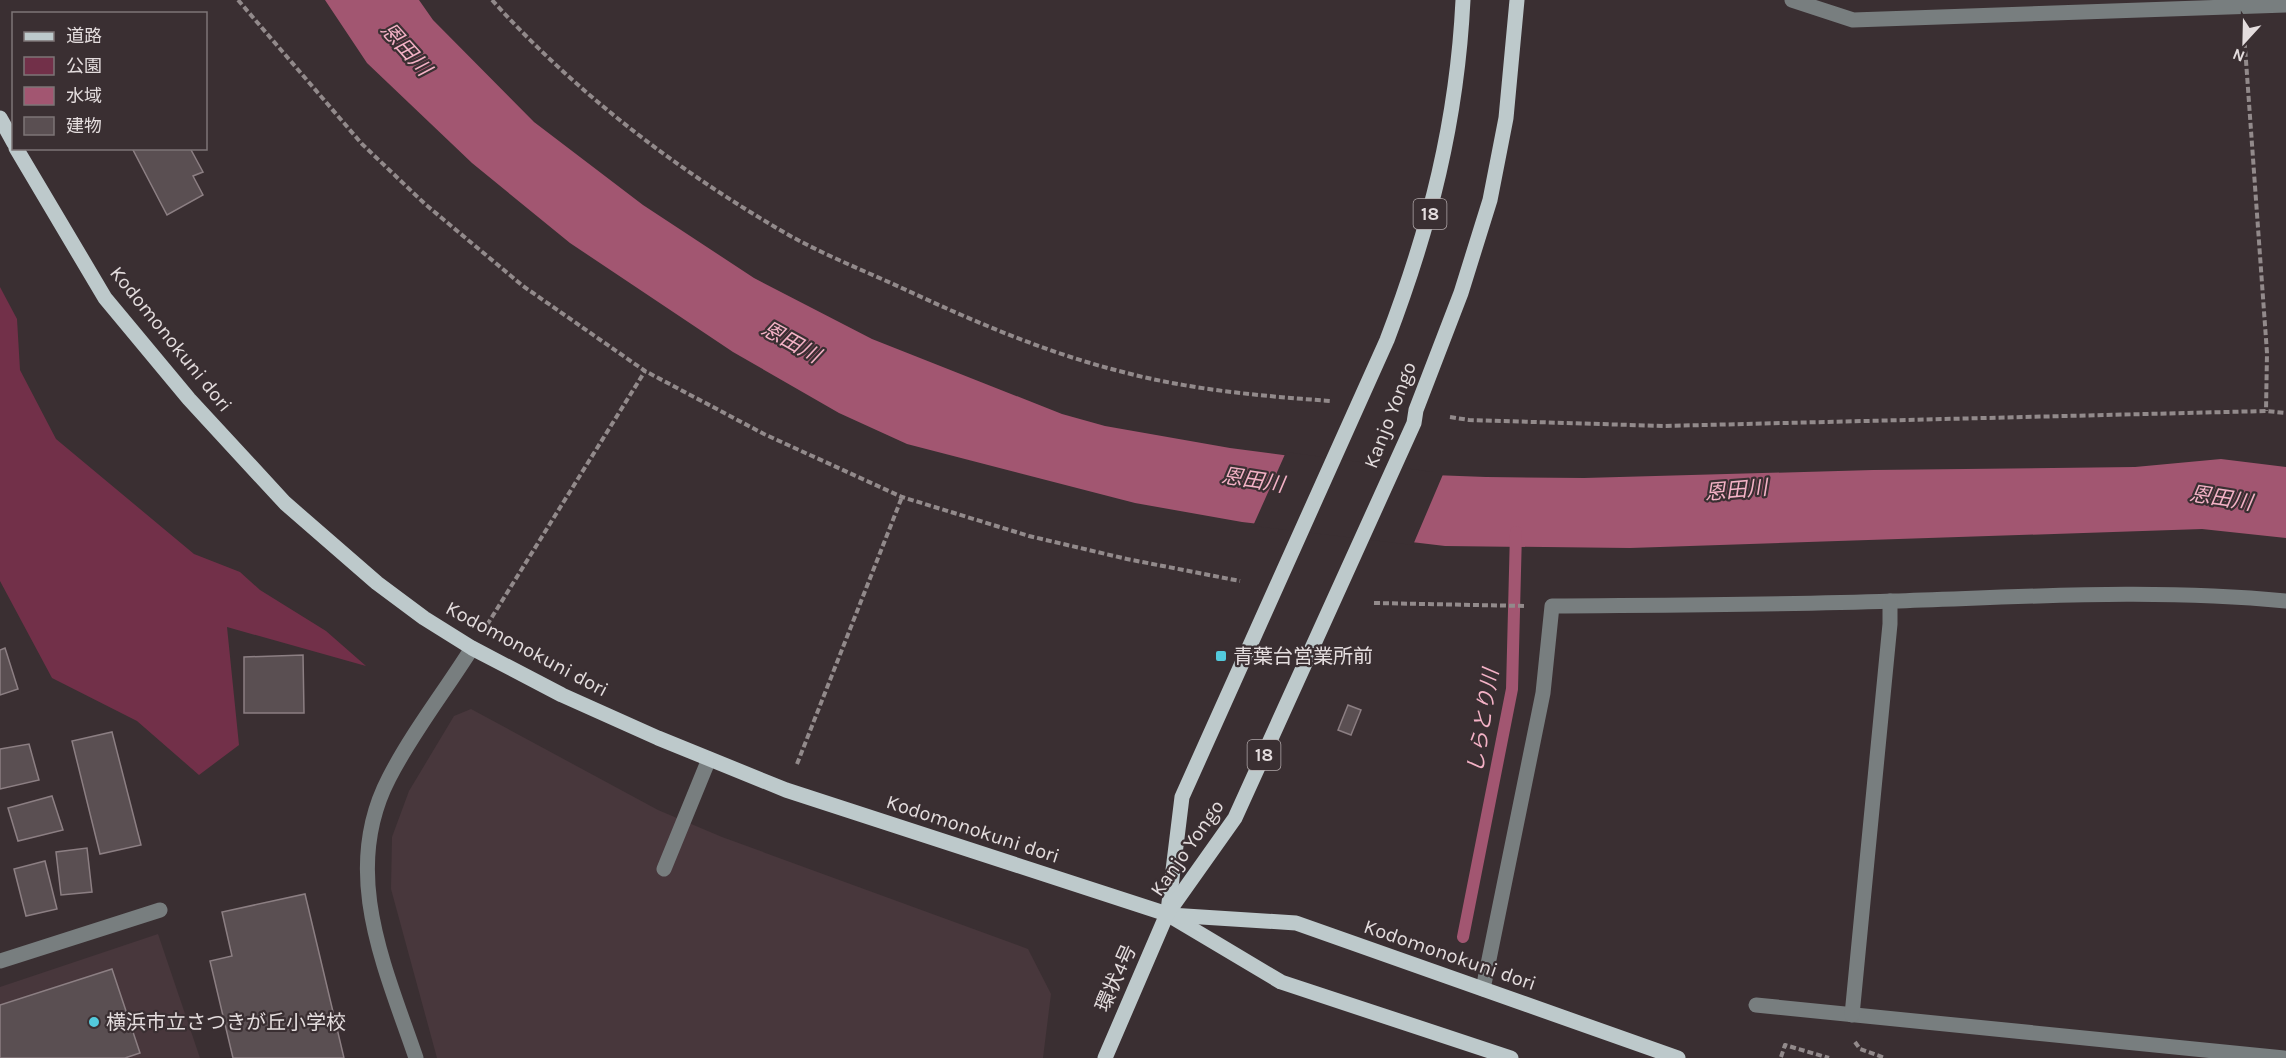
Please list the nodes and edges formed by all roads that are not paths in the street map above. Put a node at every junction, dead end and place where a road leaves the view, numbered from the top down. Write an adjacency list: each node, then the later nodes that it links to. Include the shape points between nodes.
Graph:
1 (1463, 0): 15 (main road, Kanjo Yongo / 18, via 1460,57 1440,177 1407,288 1182,797)
2 (1517, 0): 15 (main road, Kanjo Yongo / 18, via 1506,118 1490,200 1414,423 1235,818)
3 (1792, 0): 4 (street)
4 (1816, 4): 5 (street, via 1853,20)
5 (2286, 5)
6 (0, 118): 7 (main road)
7 (12, 139)
8 (17, 150): 11 (main road, Kodomonokuni dori, via 105,298 189,399 285,503 377,583)
9 (1890, 601): 10 (street, via 2073,594 2222,595); 17 (street, via 1552,606 1543,693); 19 (street)
10 (2286, 601)
11 (472, 648): 12 (main road, Kodomonokuni dori, via 562,695); 20 (street, via 388,779 365,864 372,924)
12 (709, 759): 13 (street); 15 (main road, Kodomonokuni dori, via 786,790)
13 (664, 869)
14 (160, 910): 16 (street)
15 (1167, 914): 17 (main road, Kodomonokuni dori, via 1296,923); 21 (main road, 環状4号 / 18); 22 (main road, Kodomonokuni dori, via 1281,982)
16 (0, 961)
17 (1483, 989): 23 (main road, Kodomonokuni dori)
18 (1756, 1005): 19 (street)
19 (1852, 1016): 24 (street)
20 (416, 1058)
21 (1105, 1058)
22 (1511, 1058)
23 (1678, 1058)
24 (2284, 1058)

